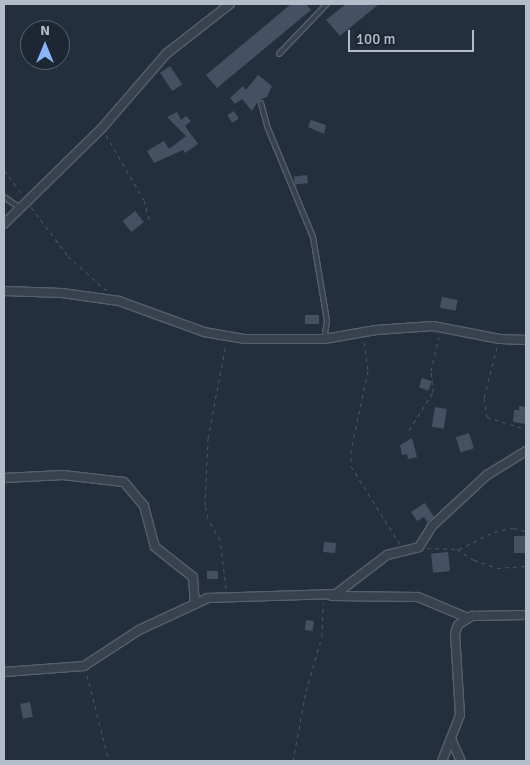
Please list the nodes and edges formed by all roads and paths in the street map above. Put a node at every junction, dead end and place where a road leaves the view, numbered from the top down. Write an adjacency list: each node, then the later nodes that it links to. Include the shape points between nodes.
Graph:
1 (230, 4): 5 (street, via 166,54)
2 (327, 4): 3 (lane)
3 (279, 54)
4 (261, 103): 18 (lane, via 267,126 312,237 327,321)
5 (102, 128): 8 (street); 10 (path, via 144,200)
6 (4, 170): 8 (path)
7 (4, 197): 9 (lane)
8 (28, 198): 9 (street); 13 (path, via 34,213 68,256)
9 (19, 207): 11 (street)
10 (150, 222)
11 (4, 224)
12 (4, 291): 13 (street, via 62,293)
13 (119, 301): 16 (street, via 204,332)
14 (443, 327): 15 (street, via 394,328); 17 (street); 21 (path, via 431,371 433,392)
15 (363, 334): 18 (street); 27 (path, via 368,371 351,450 351,466)
16 (229, 336): 18 (street); 30 (path, via 218,374 208,438 205,504 208,518 220,540)
17 (500, 339): 19 (street); 20 (path, via 485,388 485,412 489,420)
18 (324, 340)
19 (526, 340)
20 (526, 429)
21 (409, 430)
22 (526, 451): 25 (street, via 487,475 432,526)
23 (4, 478): 31 (street, via 63,475 124,482 144,506 155,546 192,577)
24 (526, 531): 26 (path, via 513,528 494,532)
25 (419, 546): 26 (path); 27 (street)
26 (457, 549): 28 (path, via 491,567)
27 (404, 551): 29 (street, via 387,555 347,587)
28 (526, 566)
29 (327, 596): 30 (street); 33 (street, via 418,598); 38 (path, via 322,636 306,691)
30 (227, 598): 31 (street, via 208,598)
31 (195, 604): 34 (street, via 139,630)
32 (526, 615): 33 (street)
33 (468, 618): 36 (street, via 458,625 455,633 460,702 458,725)
34 (84, 666): 35 (street); 37 (path)
35 (4, 672)
36 (452, 741): 39 (street); 40 (street)
37 (109, 761)
38 (293, 761)
39 (442, 761)
40 (461, 761)

